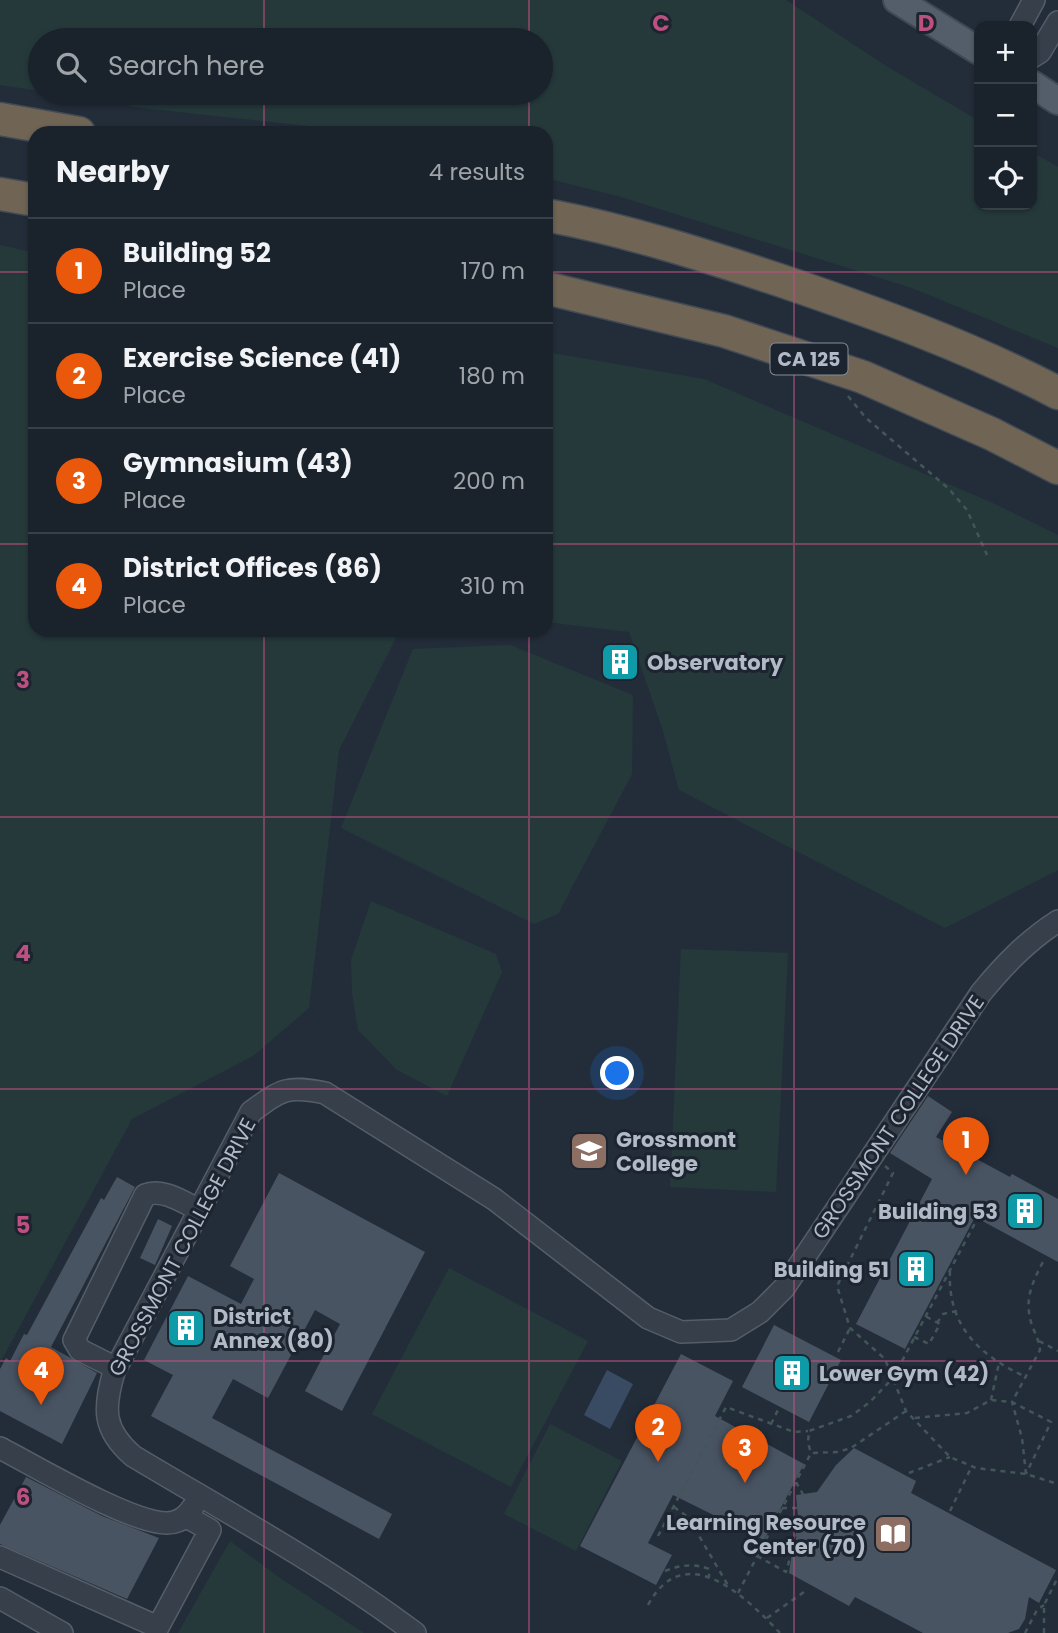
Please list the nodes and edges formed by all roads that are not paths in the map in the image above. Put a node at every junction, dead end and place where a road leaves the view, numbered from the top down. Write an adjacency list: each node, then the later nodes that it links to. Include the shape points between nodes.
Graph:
1 (897, 0): 5 (main road)
2 (1034, 0): 3 (street)
3 (1023, 21)
4 (1058, 22): 6 (street)
5 (974, 48)
6 (1037, 54)
7 (1037, 87): 8 (main road)
8 (1058, 101)
9 (0, 119): 10 (highway)
10 (40, 126)
11 (0, 194): 12 (highway)
12 (28, 199)
13 (553, 216): 15 (highway, via 704,255 887,316)
14 (553, 290): 16 (highway, CA 125, via 724,331 863,377)
15 (1058, 393)
16 (1058, 468)
17 (1058, 921): 18 (street, GROSSMONT COLLEGE DRIVE, via 1006,962 981,993 784,1287 760,1312 731,1330 681,1332 648,1318 494,1199 325,1093 303,1088 281,1090 251,1112)
18 (199, 1210): 19 (street, GROSSMONT COLLEGE DRIVE); 19 (street, via 168,1195 145,1195 74,1340 80,1350)
19 (116, 1368): 21 (street, GROSSMONT COLLEGE DRIVE, via 108,1390 107,1424 118,1443)
20 (0, 1448): 22 (street, via 151,1520 170,1523)
21 (200, 1496): 22 (street); 26 (street, GROSSMONT COLLEGE DRIVE, via 374,1602)
22 (187, 1517): 23 (street, via 210,1530 158,1627)
23 (0, 1557)
24 (0, 1598): 25 (street)
25 (62, 1633)
26 (415, 1633)

